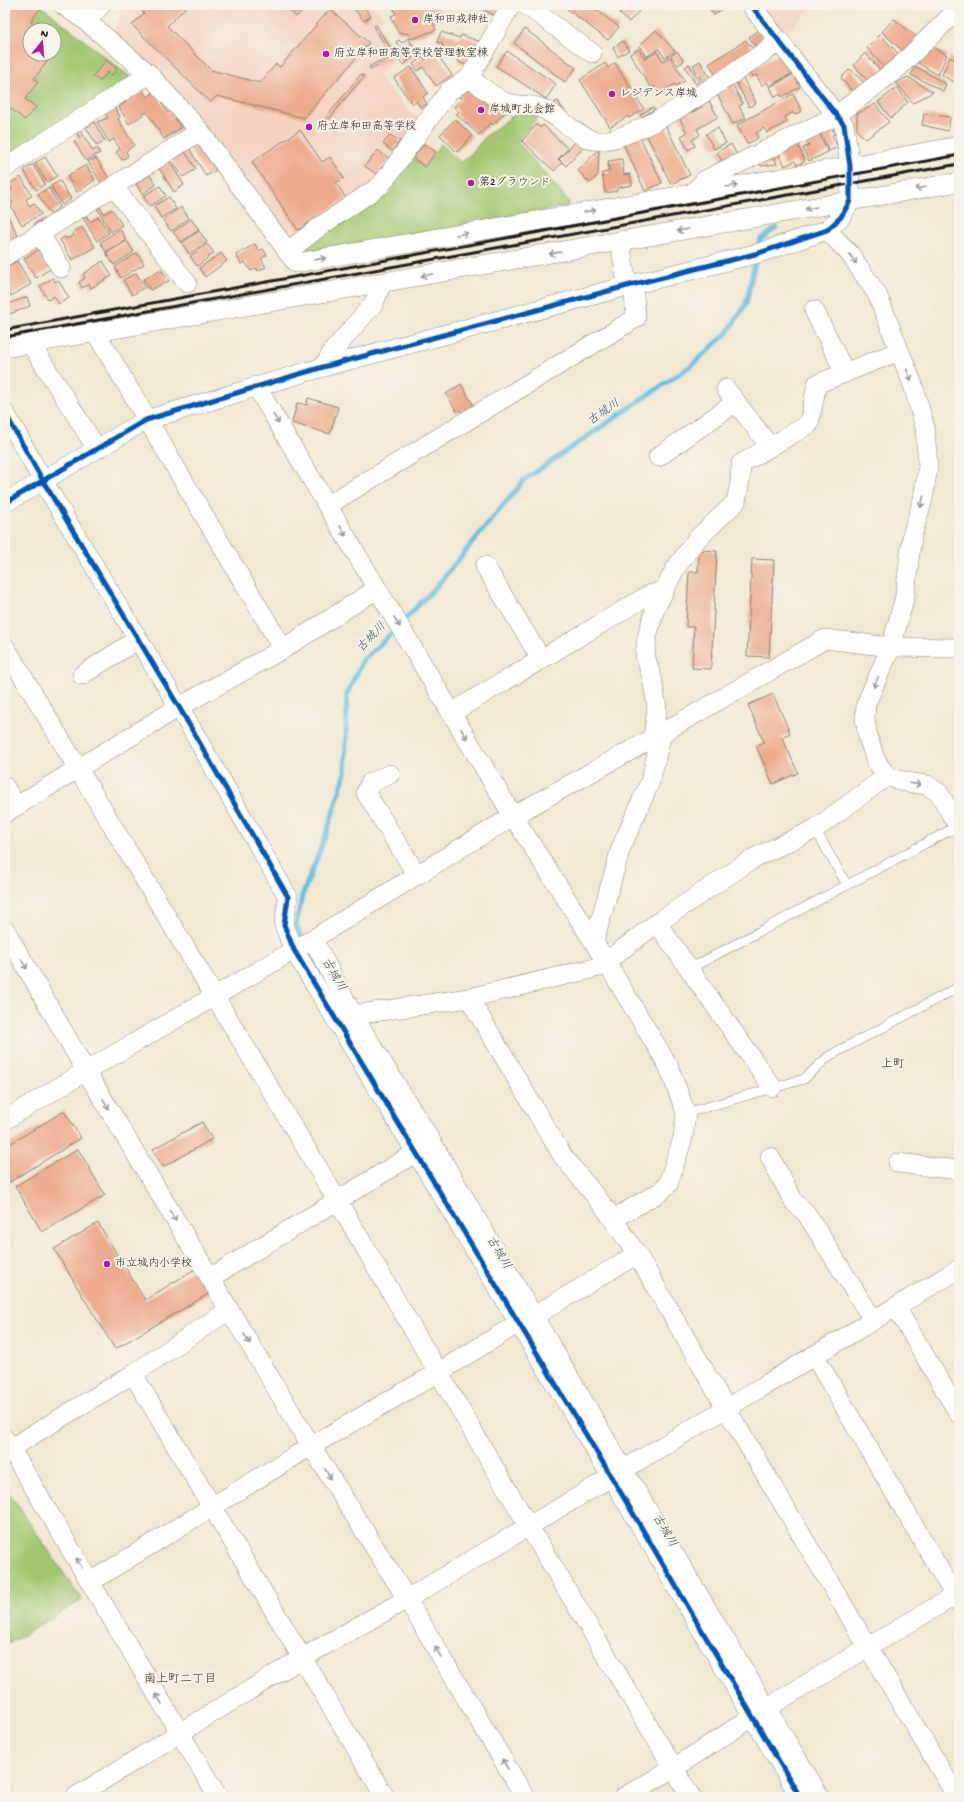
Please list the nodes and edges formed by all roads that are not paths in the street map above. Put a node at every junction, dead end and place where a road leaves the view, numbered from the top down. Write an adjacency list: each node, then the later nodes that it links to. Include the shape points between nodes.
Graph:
1 (63, 5): 7 (street)
2 (101, 5): 7 (street)
3 (511, 5): 11 (street)
4 (526, 5): 9 (street)
5 (752, 5): 8 (street)
6 (959, 11): 12 (street, via 899,67)
7 (86, 21): 10 (street)
8 (780, 41): 11 (street, via 707,92 623,136 603,141 589,139 544,109 534,105 506,102); 12 (street)
9 (592, 53)
10 (149, 74): 13 (street); 16 (street)
11 (469, 78): 24 (street, via 449,91 380,185)
12 (836, 116): 15 (street, via 844,125); 19 (street, via 705,180)
13 (200, 132): 18 (street); 24 (street)
14 (959, 146): 15 (street)
15 (850, 166): 19 (street, one-way to 15); 20 (street)
16 (5, 168)
17 (959, 182): 20 (street, one-way to 20)
18 (114, 187): 22 (street); 27 (street)
19 (693, 192): 24 (street, one-way to 19, via 296,263)
20 (850, 201): 21 (street, via 841,217); 23 (street, one-way to 23)
21 (827, 230): 29 (street, via 759,253); 34 (street, one-way to 34, via 850,254 877,294)
22 (40, 234): 25 (street); 26 (street)
23 (620, 242): 28 (street, one-way to 28); 29 (street)
24 (288, 252)
25 (5, 256)
26 (61, 268)
27 (187, 283)
28 (382, 283): 31 (street); 35 (street, via 374,303 333,351)
29 (630, 285): 35 (street); 45 (street, via 636,318)
30 (814, 310): 36 (street)
31 (96, 333): 32 (street); 39 (street)
32 (31, 344): 33 (street); 41 (street)
33 (5, 348)
34 (899, 351): 36 (street); 50 (street, one-way to 50, via 925,428 928,466 923,499 912,536 905,596)
35 (323, 367): 37 (street)
36 (845, 373): 40 (street, via 817,384 809,424)
37 (256, 386): 39 (street); 45 (street, one-way to 45)
38 (7, 420): 43 (street)
39 (146, 420): 41 (street); 53 (street)
40 (770, 447): 42 (street, via 731,395); 48 (street, via 741,464 736,502 696,540 675,568)
41 (97, 449): 43 (street)
42 (658, 457)
43 (43, 481): 44 (street); 49 (street)
44 (5, 504)
45 (328, 505): 47 (street, one-way to 47)
46 (485, 566): 54 (street)
47 (377, 589): 53 (street); 57 (street, one-way to 57)
48 (664, 591): 54 (street, via 649,595); 58 (street, via 646,638 645,655 657,708)
49 (138, 639): 55 (street); 56 (street)
50 (891, 646): 52 (street); 58 (street, via 825,639); 61 (street, one-way to 61, via 866,704 865,719 876,761)
51 (5, 647): 59 (street)
52 (959, 648)
53 (283, 649): 56 (street)
54 (541, 659): 57 (street)
55 (82, 675)
56 (179, 707): 59 (street); 73 (street, via 288,897 284,925)
57 (451, 713): 64 (street, one-way to 64)
58 (657, 736): 64 (street); 72 (street, via 650,782 621,848)
59 (77, 770): 63 (street); 77 (street)
60 (390, 774): 67 (street, via 370,783 366,793)
61 (887, 776): 65 (street, one-way to 65, via 927,785 939,793); 66 (street)
62 (5, 787): 63 (street)
63 (11, 809)
64 (513, 816): 67 (street); 72 (street)
65 (958, 827): 68 (lane)
66 (815, 829): 68 (lane); 69 (street, via 754,858)
67 (417, 875): 71 (street)
68 (847, 885): 75 (lane)
69 (657, 923): 74 (street); 75 (street)
70 (5, 930): 80 (street, one-way to 80)
71 (313, 939): 73 (street); 79 (street)
72 (594, 942): 74 (street)
73 (294, 950): 77 (street); 84 (street)
74 (606, 962): 78 (street, via 599,967); 82 (street, via 668,1065)
75 (689, 969): 81 (street)
76 (959, 987): 81 (lane, via 829,1056 804,1079)
77 (214, 996): 80 (street); 88 (street)
78 (469, 998): 79 (street); 89 (street, via 562,1155)
79 (353, 1015): 84 (street)
80 (86, 1071): 83 (street); 92 (street, one-way to 92)
81 (772, 1088): 82 (lane)
82 (686, 1113): 89 (street, via 683,1138 668,1184 660,1192)
83 (5, 1120)
84 (424, 1147): 88 (street); 95 (street)
85 (770, 1157): 96 (street, via 794,1202 806,1213)
86 (898, 1163): 87 (street)
87 (959, 1170)
88 (337, 1200): 92 (street); 98 (street)
89 (613, 1219): 90 (street)
90 (637, 1254): 95 (street); 100 (street)
91 (959, 1269): 93 (street)
92 (210, 1278): 94 (street)
93 (896, 1307): 96 (street); 101 (street)
94 (229, 1310): 99 (street); 103 (street, one-way to 103)
95 (529, 1318): 98 (street); 104 (street)
96 (873, 1320): 97 (street)
97 (814, 1355): 100 (street); 108 (street)
98 (439, 1372): 103 (street); 106 (street)
99 (133, 1374): 102 (street); 105 (street)
100 (726, 1408): 104 (street); 110 (street)
101 (959, 1414)
102 (8, 1443): 107 (street, one-way to 102)
103 (311, 1446): 105 (street); 109 (street, one-way to 109)
104 (617, 1472): 106 (street); 112 (street)
105 (211, 1507): 107 (street); 111 (street)
106 (528, 1526): 109 (street); 114 (street)
107 (90, 1582): 113 (street, one-way to 107)
108 (958, 1597): 110 (street)
109 (407, 1599): 111 (street); 118 (street, one-way to 109)
110 (868, 1647): 112 (street); 123 (street)
111 (302, 1658): 113 (street); 117 (street)
112 (760, 1712): 114 (street); 121 (street); 122 (street)
113 (180, 1732): 115 (street); 116 (street)
114 (674, 1768): 119 (street); 120 (street)
115 (78, 1796)
116 (218, 1797)
117 (385, 1797)
118 (525, 1797)
119 (624, 1797)
120 (691, 1797)
121 (800, 1797)
122 (820, 1797)
123 (957, 1797)

